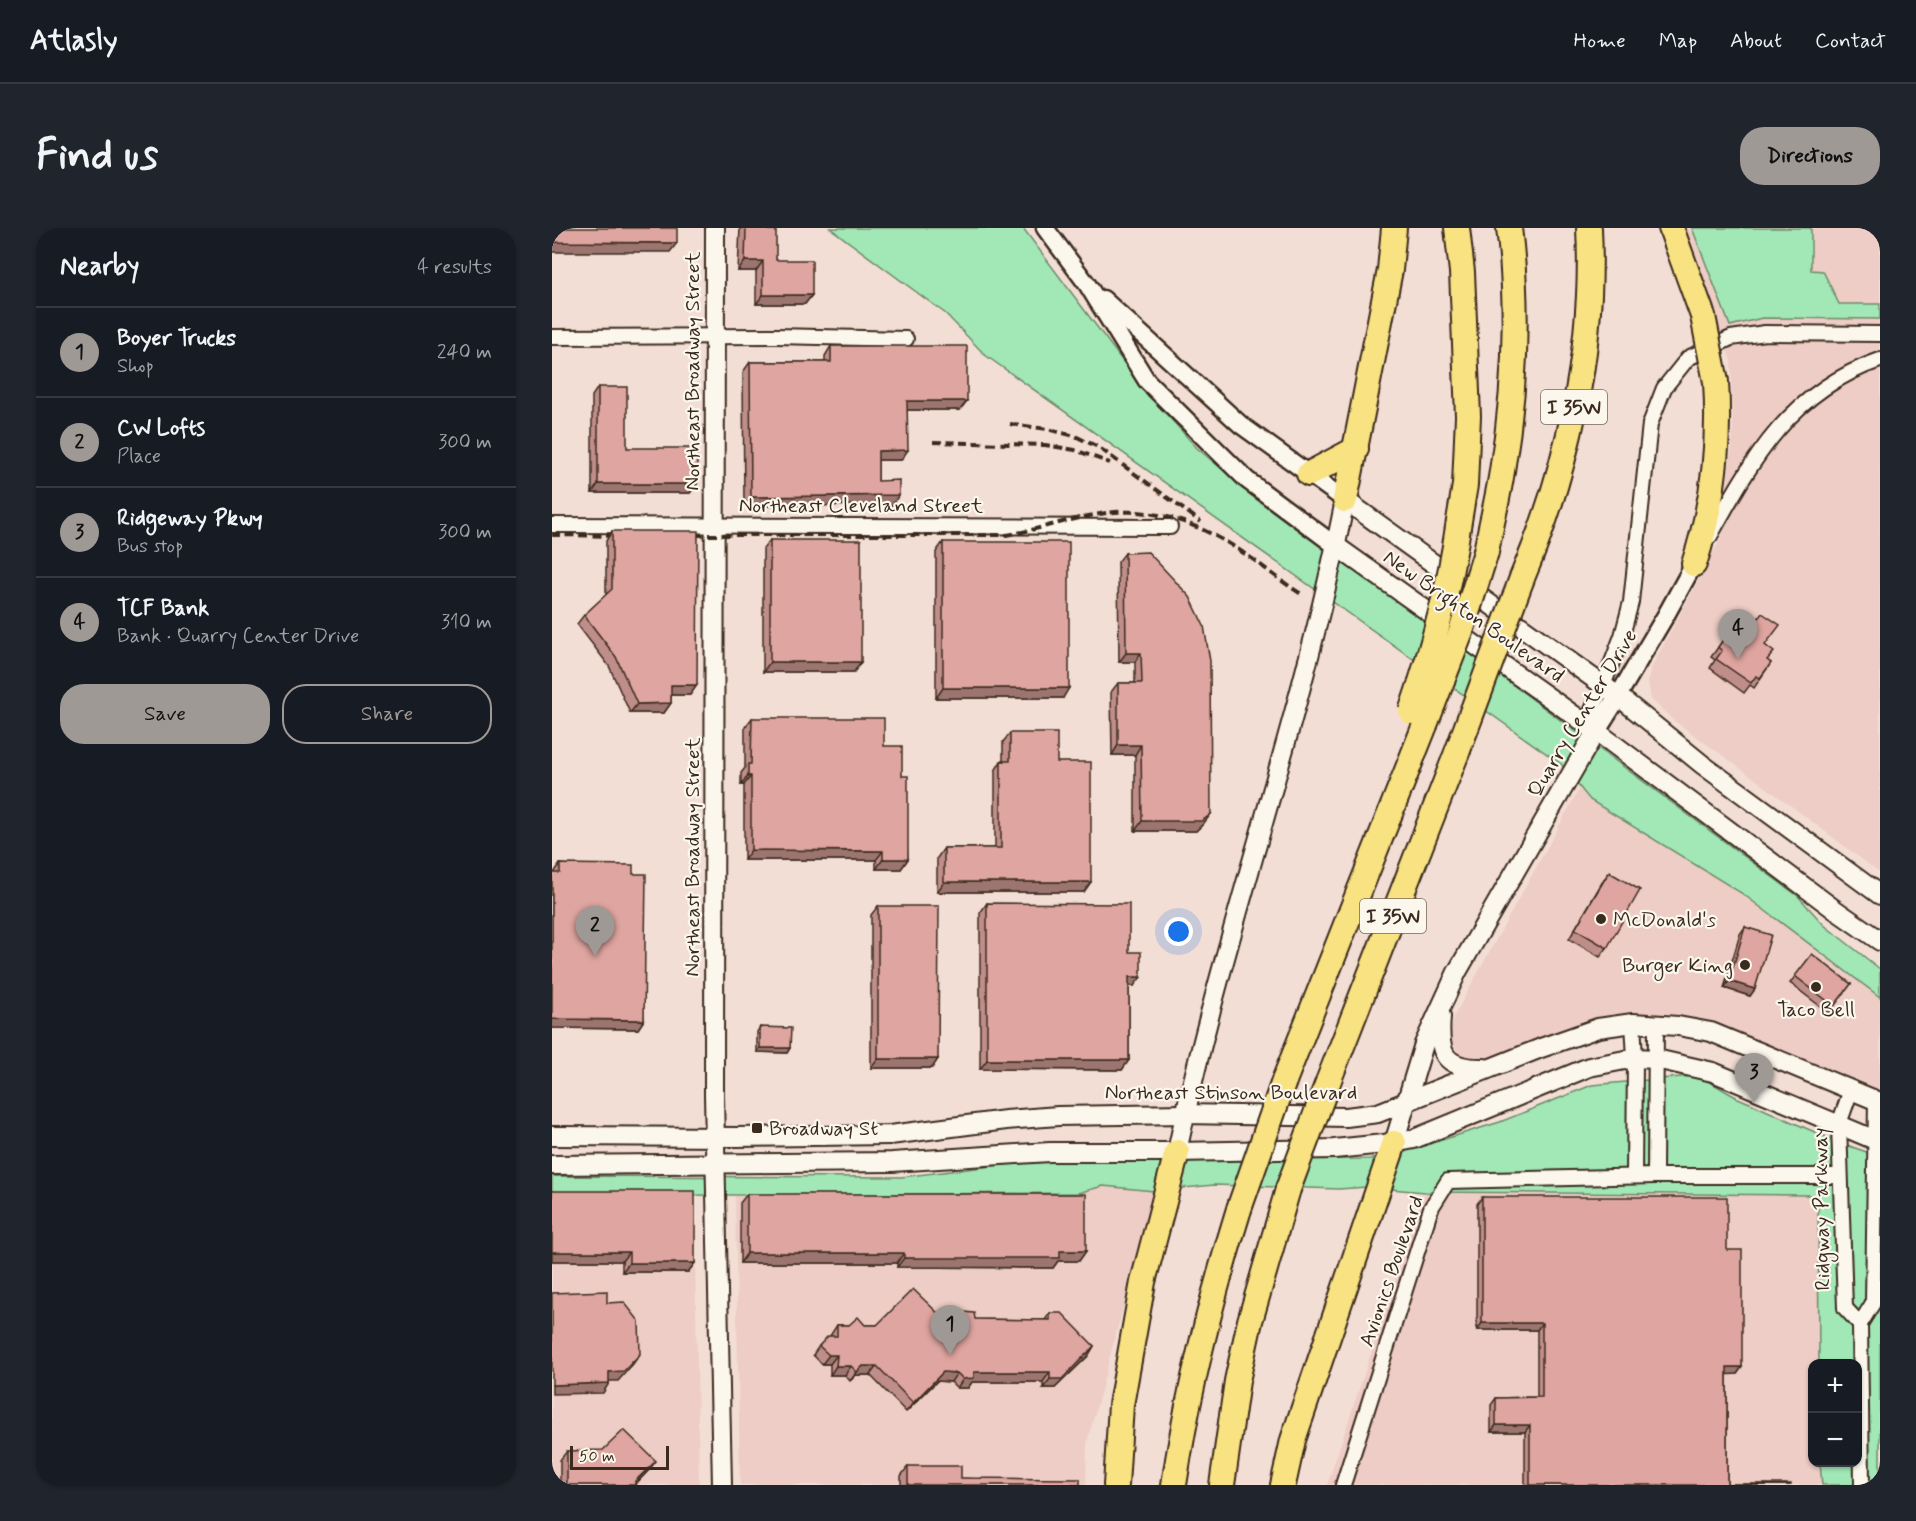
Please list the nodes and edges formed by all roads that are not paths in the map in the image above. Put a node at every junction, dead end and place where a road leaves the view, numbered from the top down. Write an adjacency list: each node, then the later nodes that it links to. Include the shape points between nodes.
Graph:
1 (715, 228): 11 (main road, Northeast Broadway Street)
2 (1045, 228): 8 (street, New Brighton Boulevard)
3 (1394, 228): 14 (highway, via 1390,270)
4 (1457, 228): 23 (highway, bridge, via 1468,416 1465,484 1452,567)
5 (1509, 228): 23 (highway, I 35W, bridge, via 1512,380 1502,471 1486,552 1461,632)
6 (1589, 228): 52 (highway, I 35W, bridge, via 1588,296 1577,396 1551,502 1288,1189 1250,1321)
7 (1671, 228): 21 (highway, bridge, via 1703,316 1718,409 1710,511)
8 (1087, 284): 15 (street, New Brighton Boulevard, via 1242,425); 20 (street, New Brighton Boulevard, via 1147,381 1247,480)
9 (1880, 334): 22 (street, Quarry Center Drive, via 1766,333 1731,338 1688,358 1664,388 1650,424 1631,602)
10 (552, 337): 11 (street)
11 (715, 338): 12 (street); 18 (main road, Northeast Broadway Street)
12 (906, 339)
13 (1880, 360): 21 (street, Quarry Center Drive, via 1835,380 1775,430 1737,487)
14 (1356, 449): 15 (highway); 16 (highway)
15 (1309, 474): 16 (street, New Brighton Boulevard)
16 (1345, 500): 20 (main road); 22 (main road, New Brighton Boulevard)
17 (552, 525): 18 (street, Northeast Cleveland Street)
18 (714, 525): 19 (street, Northeast Cleveland Street); 39 (main road, Northeast Broadway Street)
19 (1170, 527)
20 (1336, 546): 24 (main road, New Brighton Boulevard); 36 (main road)
21 (1694, 564): 22 (street, Quarry Center Drive, via 1666,615)
22 (1610, 691): 24 (main road, Quarry Center Drive); 25 (main road, New Brighton Boulevard, via 1702,765)
23 (1418, 719): 51 (highway, I 35W, bridge, via 1284,1081 1222,1262)
24 (1591, 727): 26 (main road, New Brighton Boulevard); 27 (main road, Quarry Center Drive, via 1586,750 1471,946)
25 (1880, 895)
26 (1880, 941)
27 (1442, 1005): 32 (main road, via 1440,1036 1444,1053 1466,1069); 35 (main road, Quarry Center Drive, via 1424,1044)
28 (1633, 1023): 29 (main road, Northeast Stinson Boulevard); 30 (street); 32 (main road, Northeast Stinson Boulevard, via 1598,1028)
29 (1656, 1023): 31 (street); 33 (main road, Northeast Stinson Boulevard, via 1711,1032)
30 (1635, 1058): 31 (main road); 41 (main road, via 1589,1067 1414,1139); 45 (street)
31 (1656, 1059): 37 (main road, via 1713,1072); 46 (street)
32 (1492, 1068): 35 (main road, Northeast Stinson Boulevard)
33 (1851, 1090): 34 (main road, Northeast Stinson Boulevard); 37 (street, Ridgway Parkway)
34 (1878, 1102): 40 (street)
35 (1406, 1103): 36 (main road, Northeast Stinson Boulevard, via 1346,1118); 41 (main road, Quarry Center Drive)
36 (1185, 1114): 39 (main road, Northeast Stinson Boulevard, via 1058,1116 890,1135); 42 (main road)
37 (1839, 1124): 40 (main road); 47 (street, Ridgway Parkway)
38 (552, 1136): 39 (main road, Northeast Stinson Boulevard)
39 (715, 1137): 43 (main road, Northeast Broadway Street)
40 (1878, 1142): 48 (street, via 1873,1303)
41 (1394, 1143): 42 (main road, via 1334,1149); 53 (highway, via 1293,1440)
42 (1177, 1152): 43 (main road, via 1050,1152 892,1162); 50 (highway, via 1143,1282 1121,1405)
43 (715, 1163): 44 (main road); 49 (main road, Northeast Broadway Street)
44 (552, 1165)
45 (1634, 1176): 46 (street, Avionics Boulevard); 54 (street, Avionics Boulevard, via 1448,1181 1431,1208)
46 (1654, 1176): 47 (street, Avionics Boulevard)
47 (1839, 1176): 48 (street, Ridgway Parkway, via 1845,1308)
48 (1860, 1324): 55 (street)
49 (722, 1485)
50 (1116, 1485)
51 (1174, 1485)
52 (1222, 1485)
53 (1283, 1485)
54 (1343, 1485)
55 (1862, 1485)

